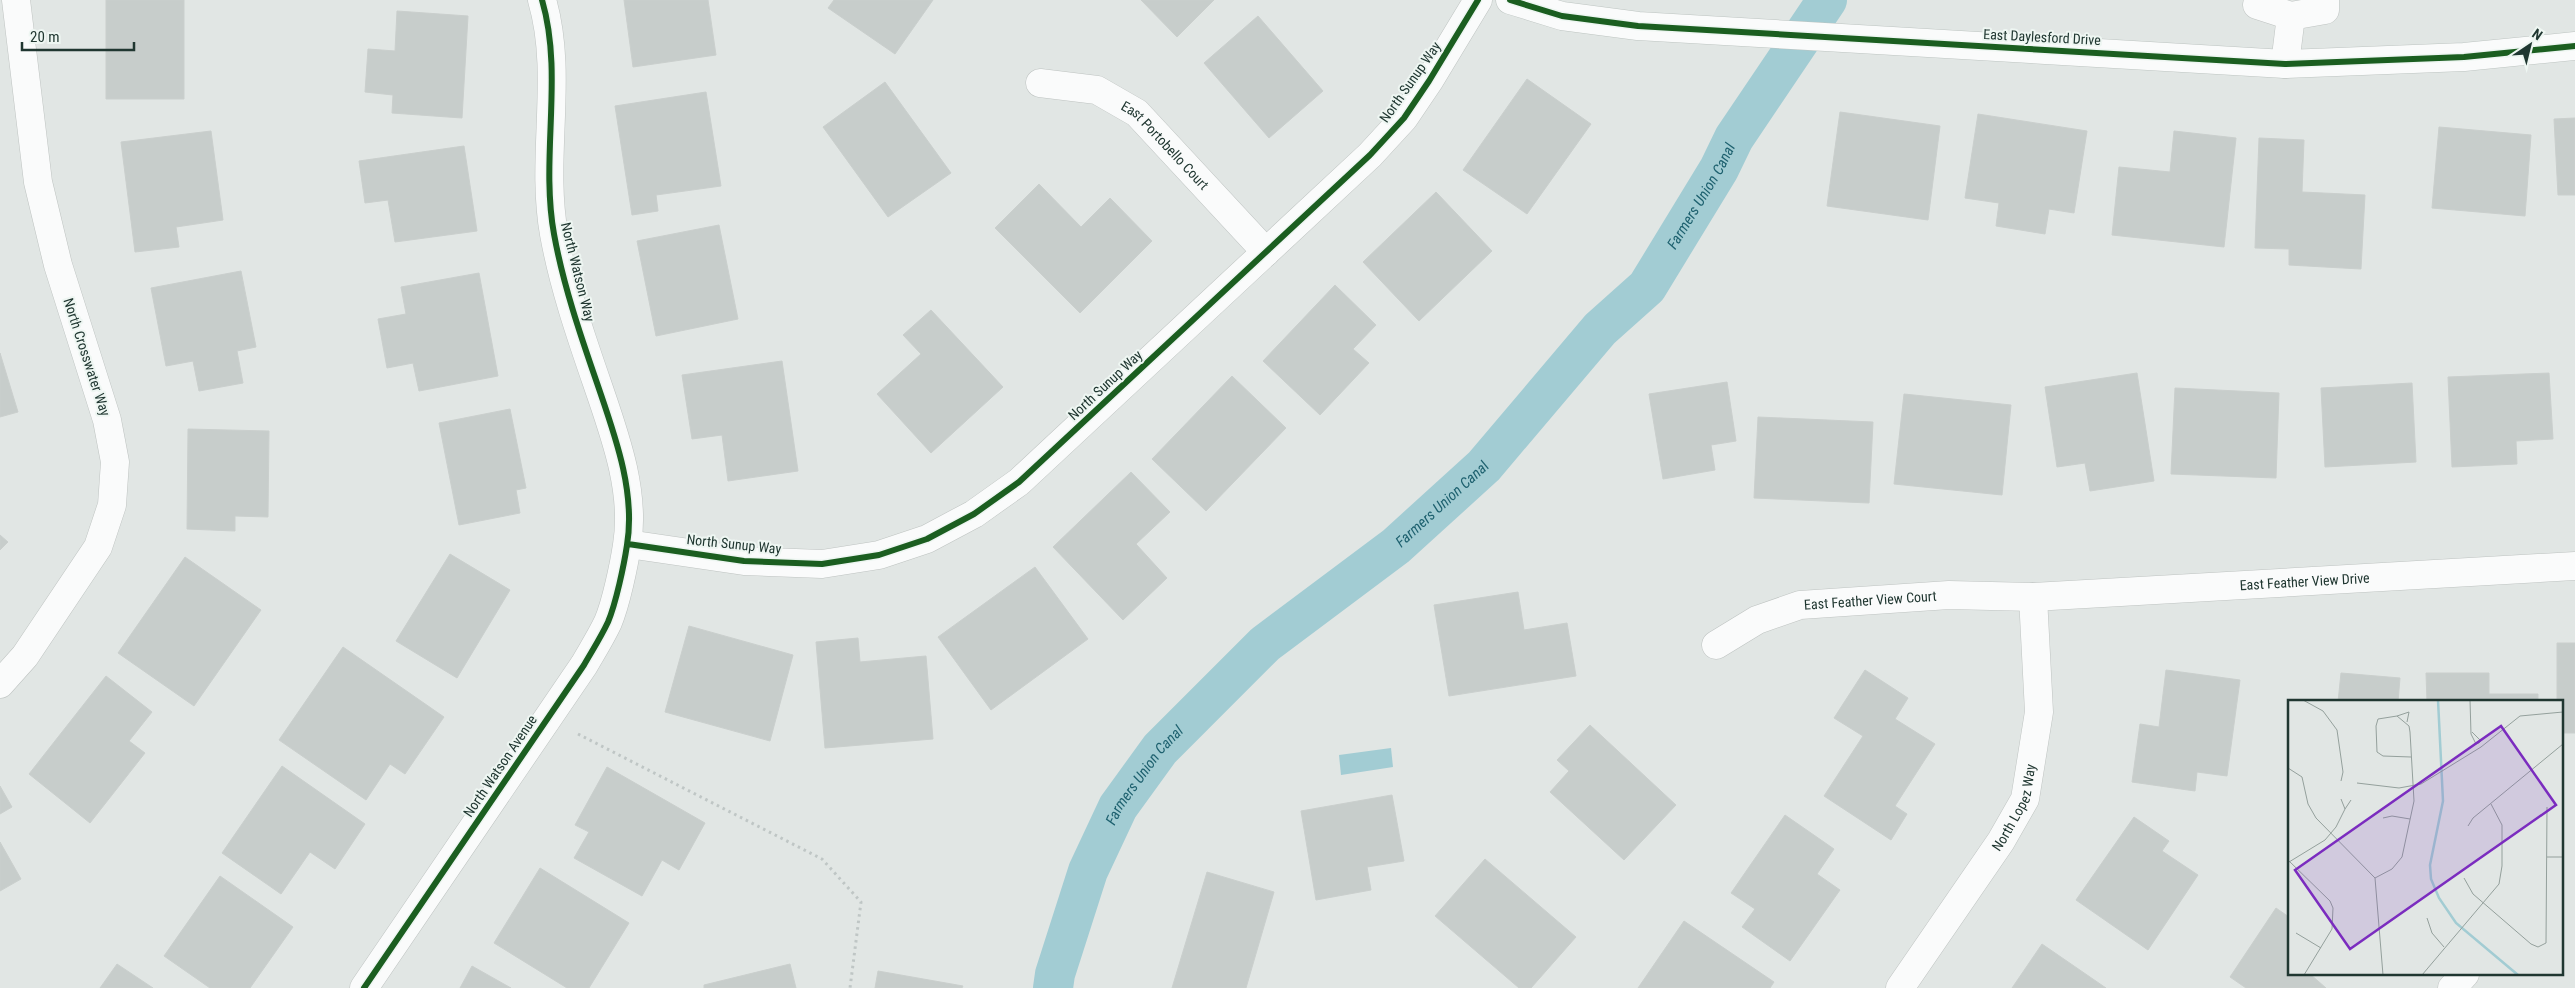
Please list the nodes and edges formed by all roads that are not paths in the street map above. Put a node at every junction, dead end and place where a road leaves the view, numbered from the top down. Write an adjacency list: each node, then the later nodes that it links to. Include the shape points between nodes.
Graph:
1 (16, 0): 16 (street, North Crosswater Way, via 38,182 58,265 107,420 115,462 112,505 98,546 25,656)
2 (542, 0): 12 (street, North Watson Way, via 548,20 551,70 549,178 554,233 572,307 615,438 628,494)
3 (1478, 0): 11 (street, North Sunup Way, via 1404,118 1370,155)
4 (1510, 0): 9 (street, East Daylesford Drive, via 1562,16 1638,26)
5 (2258, 0): 7 (street, via 2257,5)
6 (2325, 0): 7 (street, via 2325,10)
7 (2291, 16): 9 (street)
8 (2575, 46): 9 (street, East Daylesford Drive, via 2464,56)
9 (2285, 64)
10 (1040, 83): 11 (street, East Portobello Court, via 1097,90 1136,113)
11 (1266, 252): 12 (street, North Sunup Way, via 1019,482 974,514 927,538 879,555 822,564 744,561)
12 (628, 544): 18 (street, North Watson Avenue, via 608,621 584,665)
13 (2575, 566): 14 (street, East Feather View Drive)
14 (2033, 597): 15 (street, East Feather View Court, via 1949,596 1800,605 1757,620); 19 (street, North Lopez Way, via 2039,712 2025,799 2002,841)
15 (1716, 645)
16 (0, 684)
17 (2463, 976): 20 (street)
18 (364, 988)
19 (1900, 988)
20 (2452, 988)

